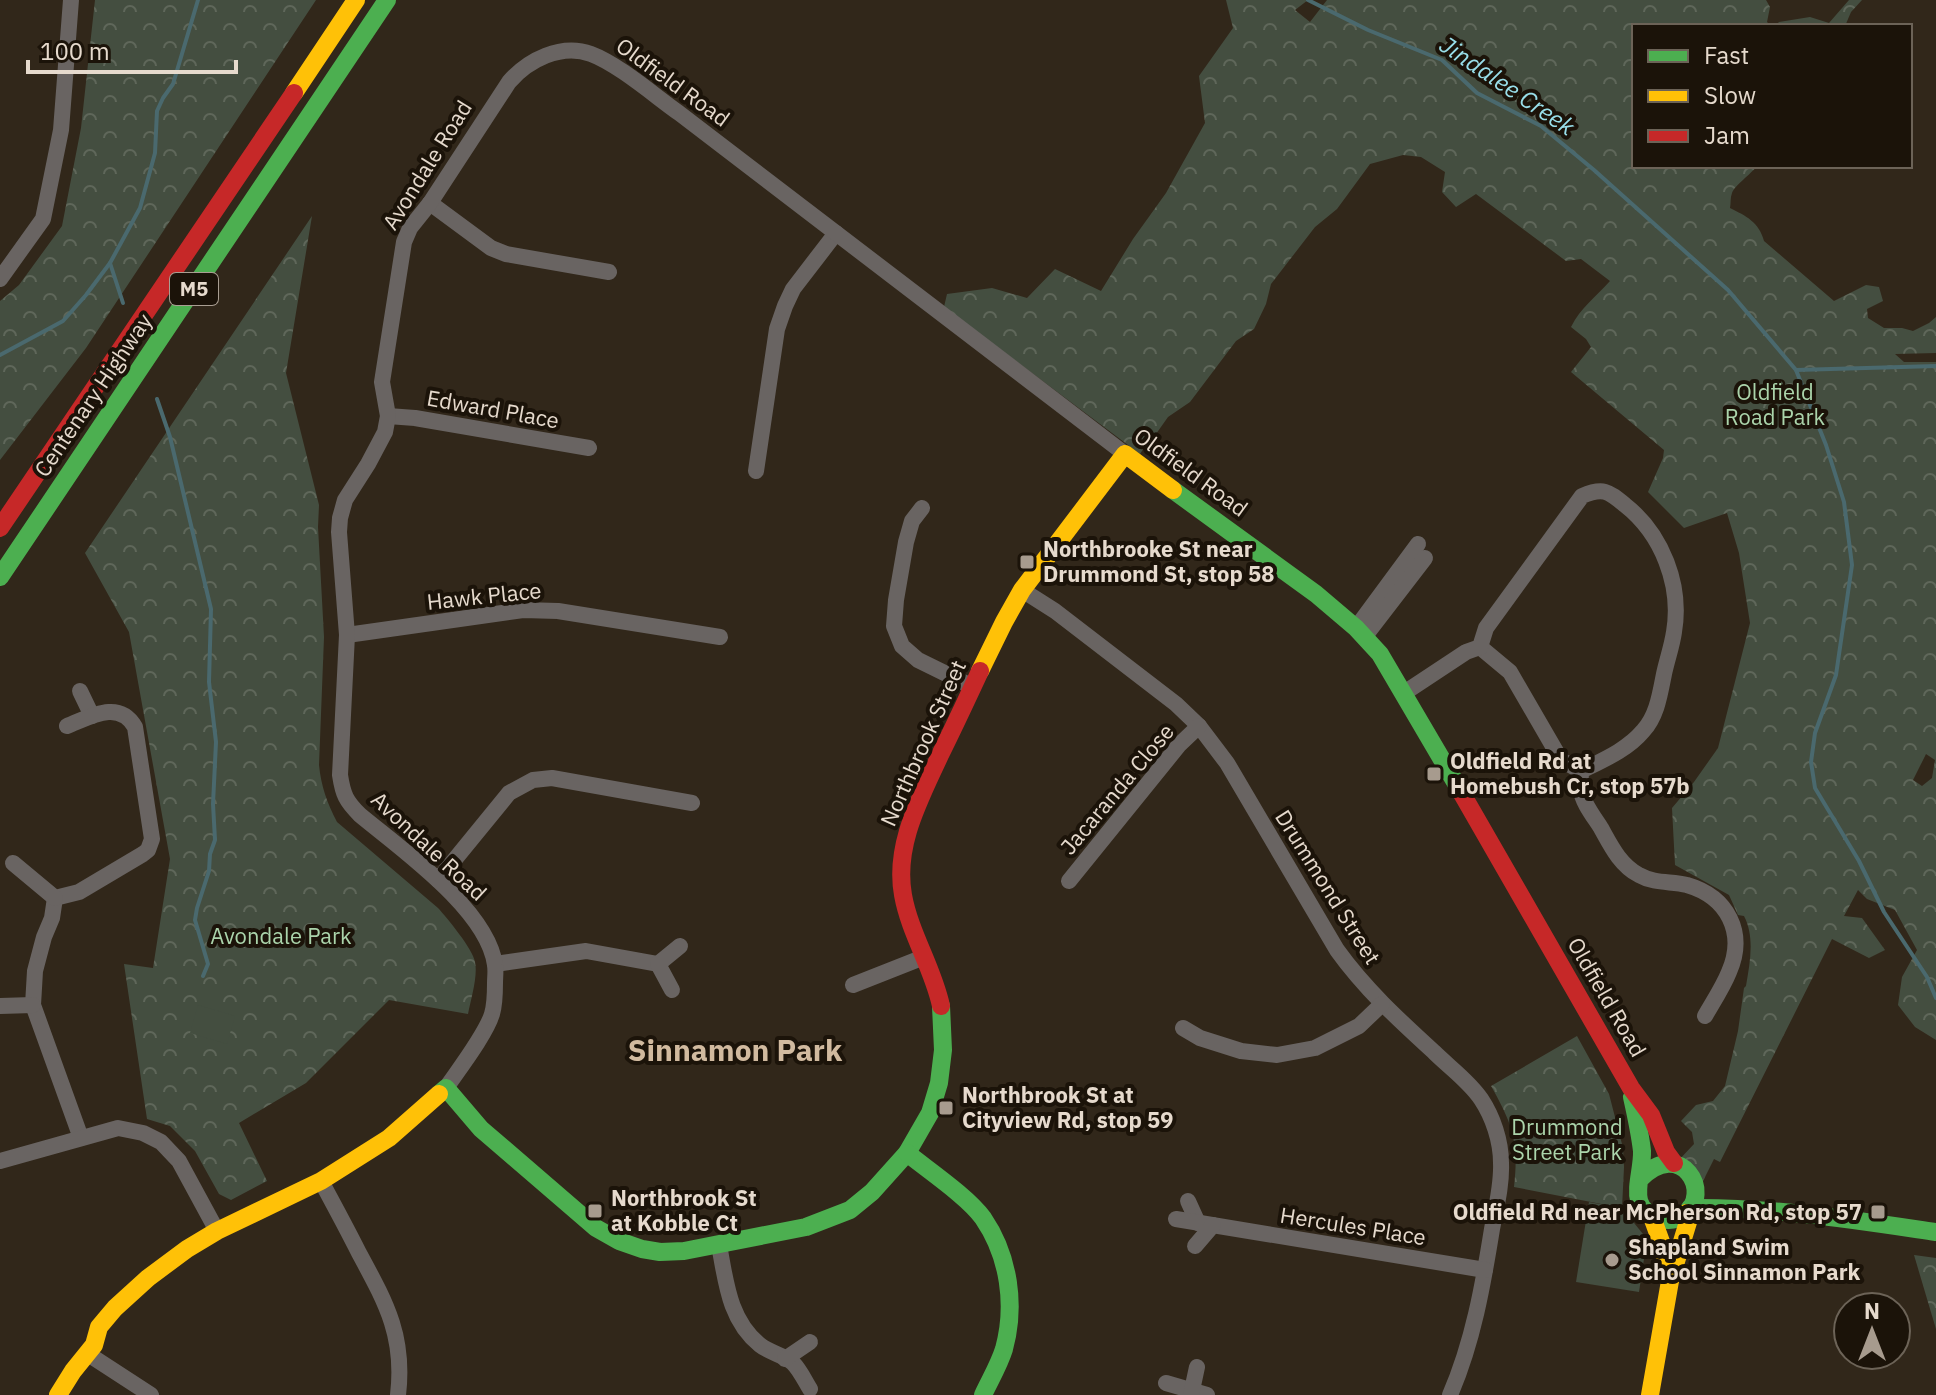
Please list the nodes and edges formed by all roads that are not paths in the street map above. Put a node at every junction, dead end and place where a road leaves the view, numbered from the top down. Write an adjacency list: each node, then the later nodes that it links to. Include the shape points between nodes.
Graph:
1 (71, 0): 8 (street, via 61,130 43,219)
2 (356, 0): 14 (main road, Centenary Highway / M5)
3 (387, 0): 16 (main road, Centenary Highway / M5)
4 (560, 51): 5 (street, Avondale Road, via 519,70); 6 (street, Oldfield Road, via 589,53 607,62)
5 (430, 203): 7 (street, via 506,254); 9 (street, Avondale Road, via 410,228 401,257 382,382)
6 (836, 233): 11 (street, Oldfield Road); 12 (street, via 793,289 777,329)
7 (609, 272)
8 (0, 279)
9 (388, 416): 10 (street, Edward Place); 19 (street, Avondale Road, via 380,444 345,500 340,518)
10 (589, 448)
11 (1125, 454): 17 (main road, Northbrook Street); 18 (main road, Oldfield Road)
12 (756, 471)
13 (922, 508): 22 (street, via 906,542 894,626 902,646 918,660)
14 (0, 528)
15 (1421, 551): 18 (street)
16 (0, 577)
17 (1022, 590): 22 (main road, Northbrook Street); 27 (street, Drummond Street)
18 (1360, 632): 24 (main road, Oldfield Road)
19 (347, 635): 20 (street, Hawk Place, via 523,610); 31 (street, Avondale Road, via 340,775 344,795 360,815)
20 (720, 637)
21 (1480, 647): 24 (street); 28 (street, via 1510,672 1561,760); 28 (street, via 1486,628 1582,496 1595,490 1610,492 1636,513 1670,569 1675,629 1655,714 1644,731)
22 (973, 687): 35 (main road, Northbrook Street, via 920,798 901,860 903,895)
23 (80, 691): 25 (street)
24 (1404, 693): 46 (main road, Oldfield Road)
25 (92, 716): 26 (street); 33 (street, via 123,713 135,727 152,839 143,854 79,892)
26 (67, 726)
27 (1199, 726): 32 (street, Jacaranda Close); 40 (street, Drummond Street, via 1227,763 1337,950)
28 (1581, 771): 43 (street, via 1581,793 1620,861 1638,875 1708,894 1731,917 1735,955)
29 (692, 803): 31 (street, via 552,778 533,780 509,793)
30 (13, 863): 33 (street)
31 (438, 880): 36 (street, Avondale Road, via 473,917)
32 (1069, 881)
33 (55, 898): 41 (street, via 35,971)
34 (680, 946): 37 (street)
35 (924, 957): 38 (street); 48 (main road, Northbrook Street, via 940,1001 943,1050 930,1113)
36 (495, 964): 37 (street, via 586,951); 45 (street, Avondale Road, via 493,1013)
37 (658, 964): 39 (street)
38 (853, 985)
39 (672, 990)
40 (1382, 1004): 44 (street, via 1359,1026 1315,1048 1277,1055 1241,1051); 62 (street, Drummond Street, via 1467,1083 1492,1122 1501,1165)
41 (33, 1005): 42 (street); 47 (street)
42 (0, 1006)
43 (1705, 1016)
44 (1183, 1028)
45 (446, 1088): 52 (main road, Avondale Road, via 389,1138); 60 (main road, Northbrook Street, via 481,1129 609,1237 660,1252)
46 (1631, 1088): 50 (main road, Oldfield Road); 51 (main road, Oldfield Road, via 1641,1147)
47 (81, 1138): 49 (street); 58 (street, via 118,1128 161,1142 179,1161)
48 (907, 1153): 60 (main road, Northbrook Street, via 850,1210 806,1227); 74 (main road, via 982,1217 1000,1252 1009,1284 1010,1318 1003,1352)
49 (0, 1161)
50 (1674, 1163): 51 (main road, via 1654,1165); 54 (main road, via 1694,1181)
51 (1640, 1179): 55 (main road, via 1637,1196)
52 (321, 1181): 58 (main road, Avondale Road); 73 (street, via 386,1304 400,1353)
53 (1188, 1201): 57 (street)
54 (1691, 1204): 55 (main road, via 1670,1220); 59 (main road); 63 (main road)
55 (1652, 1217): 63 (main road)
56 (1176, 1219): 57 (street, Hercules Place)
57 (1206, 1224): 61 (street); 62 (street, Hercules Place)
58 (217, 1231): 65 (main road, Avondale Road, via 127,1296 99,1327)
59 (1936, 1232)
60 (719, 1245): 66 (street, via 740,1324)
61 (1195, 1246)
62 (1485, 1270): 75 (street, Drummond Street, via 1462,1368)
63 (1670, 1281): 76 (main road)
64 (810, 1342): 66 (street)
65 (88, 1354): 71 (main road, Avondale Road); 72 (street)
66 (785, 1359): 69 (street)
67 (1197, 1367): 70 (street)
68 (1166, 1383): 70 (street)
69 (810, 1389)
70 (1197, 1394)
71 (58, 1395)
72 (151, 1395)
73 (398, 1395)
74 (983, 1395)
75 (1450, 1395)
76 (1650, 1395)

